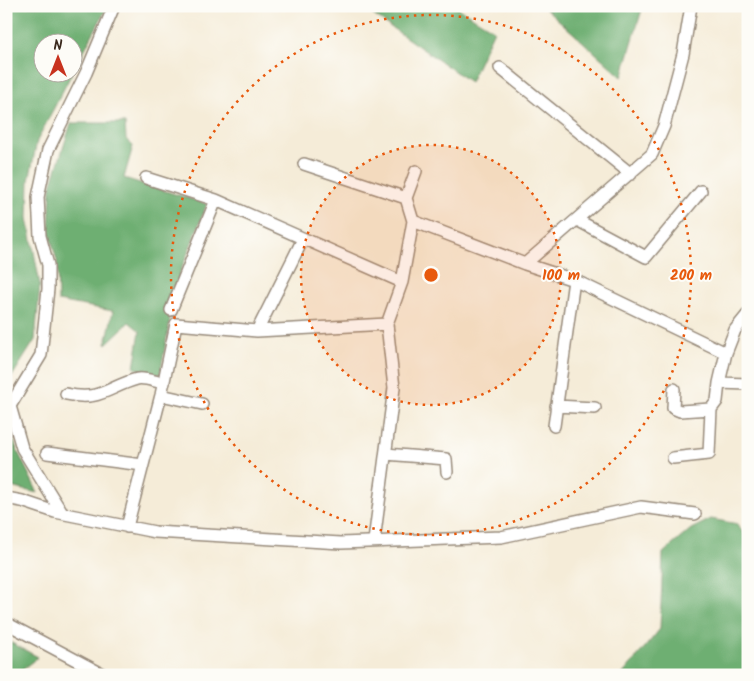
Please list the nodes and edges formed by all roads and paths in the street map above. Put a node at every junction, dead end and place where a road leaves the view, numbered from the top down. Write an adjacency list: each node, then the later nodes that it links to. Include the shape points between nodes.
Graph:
1 (114, 6): 39 (street, via 86,74 48,150 38,197 40,236 48,265 41,355 10,406 22,448)
2 (692, 6): 6 (street, via 664,126 652,154)
3 (500, 68): 6 (street)
4 (304, 164): 9 (street)
5 (416, 171): 9 (street)
6 (631, 174): 11 (street)
7 (146, 178): 10 (street)
8 (701, 191): 11 (street, via 646,257)
9 (406, 198): 12 (street)
10 (216, 200): 13 (street); 17 (street)
11 (577, 220): 14 (street)
12 (413, 221): 14 (street); 16 (street)
13 (303, 239): 16 (street); 20 (street)
14 (525, 264): 15 (street)
15 (574, 280): 21 (street); 29 (street)
16 (402, 282): 19 (street)
17 (171, 310)
18 (748, 314): 21 (street, via 735,330)
19 (387, 324): 20 (street); 34 (street, via 394,388)
20 (257, 331): 22 (street, via 176,324)
21 (726, 353): 23 (street)
22 (164, 383): 26 (street, via 138,378 104,394 80,398); 27 (street)
23 (719, 383): 24 (street); 31 (street, via 717,401)
24 (748, 384)
25 (674, 389): 31 (street, via 674,408 680,411)
26 (66, 394)
27 (161, 395): 28 (street); 36 (street)
28 (202, 404)
29 (556, 406): 30 (street); 32 (street)
30 (595, 408)
31 (710, 409): 35 (street, via 708,454)
32 (554, 426)
33 (47, 453): 36 (street)
34 (386, 454): 37 (street, via 446,459); 42 (street)
35 (673, 458)
36 (143, 464): 41 (street)
37 (447, 472)
38 (6, 498): 39 (street)
39 (62, 513): 41 (street)
40 (695, 514): 42 (street, via 642,507 501,537)
41 (128, 527): 42 (street, via 155,532 331,542)
42 (374, 541)
43 (6, 623): 44 (street)
44 (98, 673)

